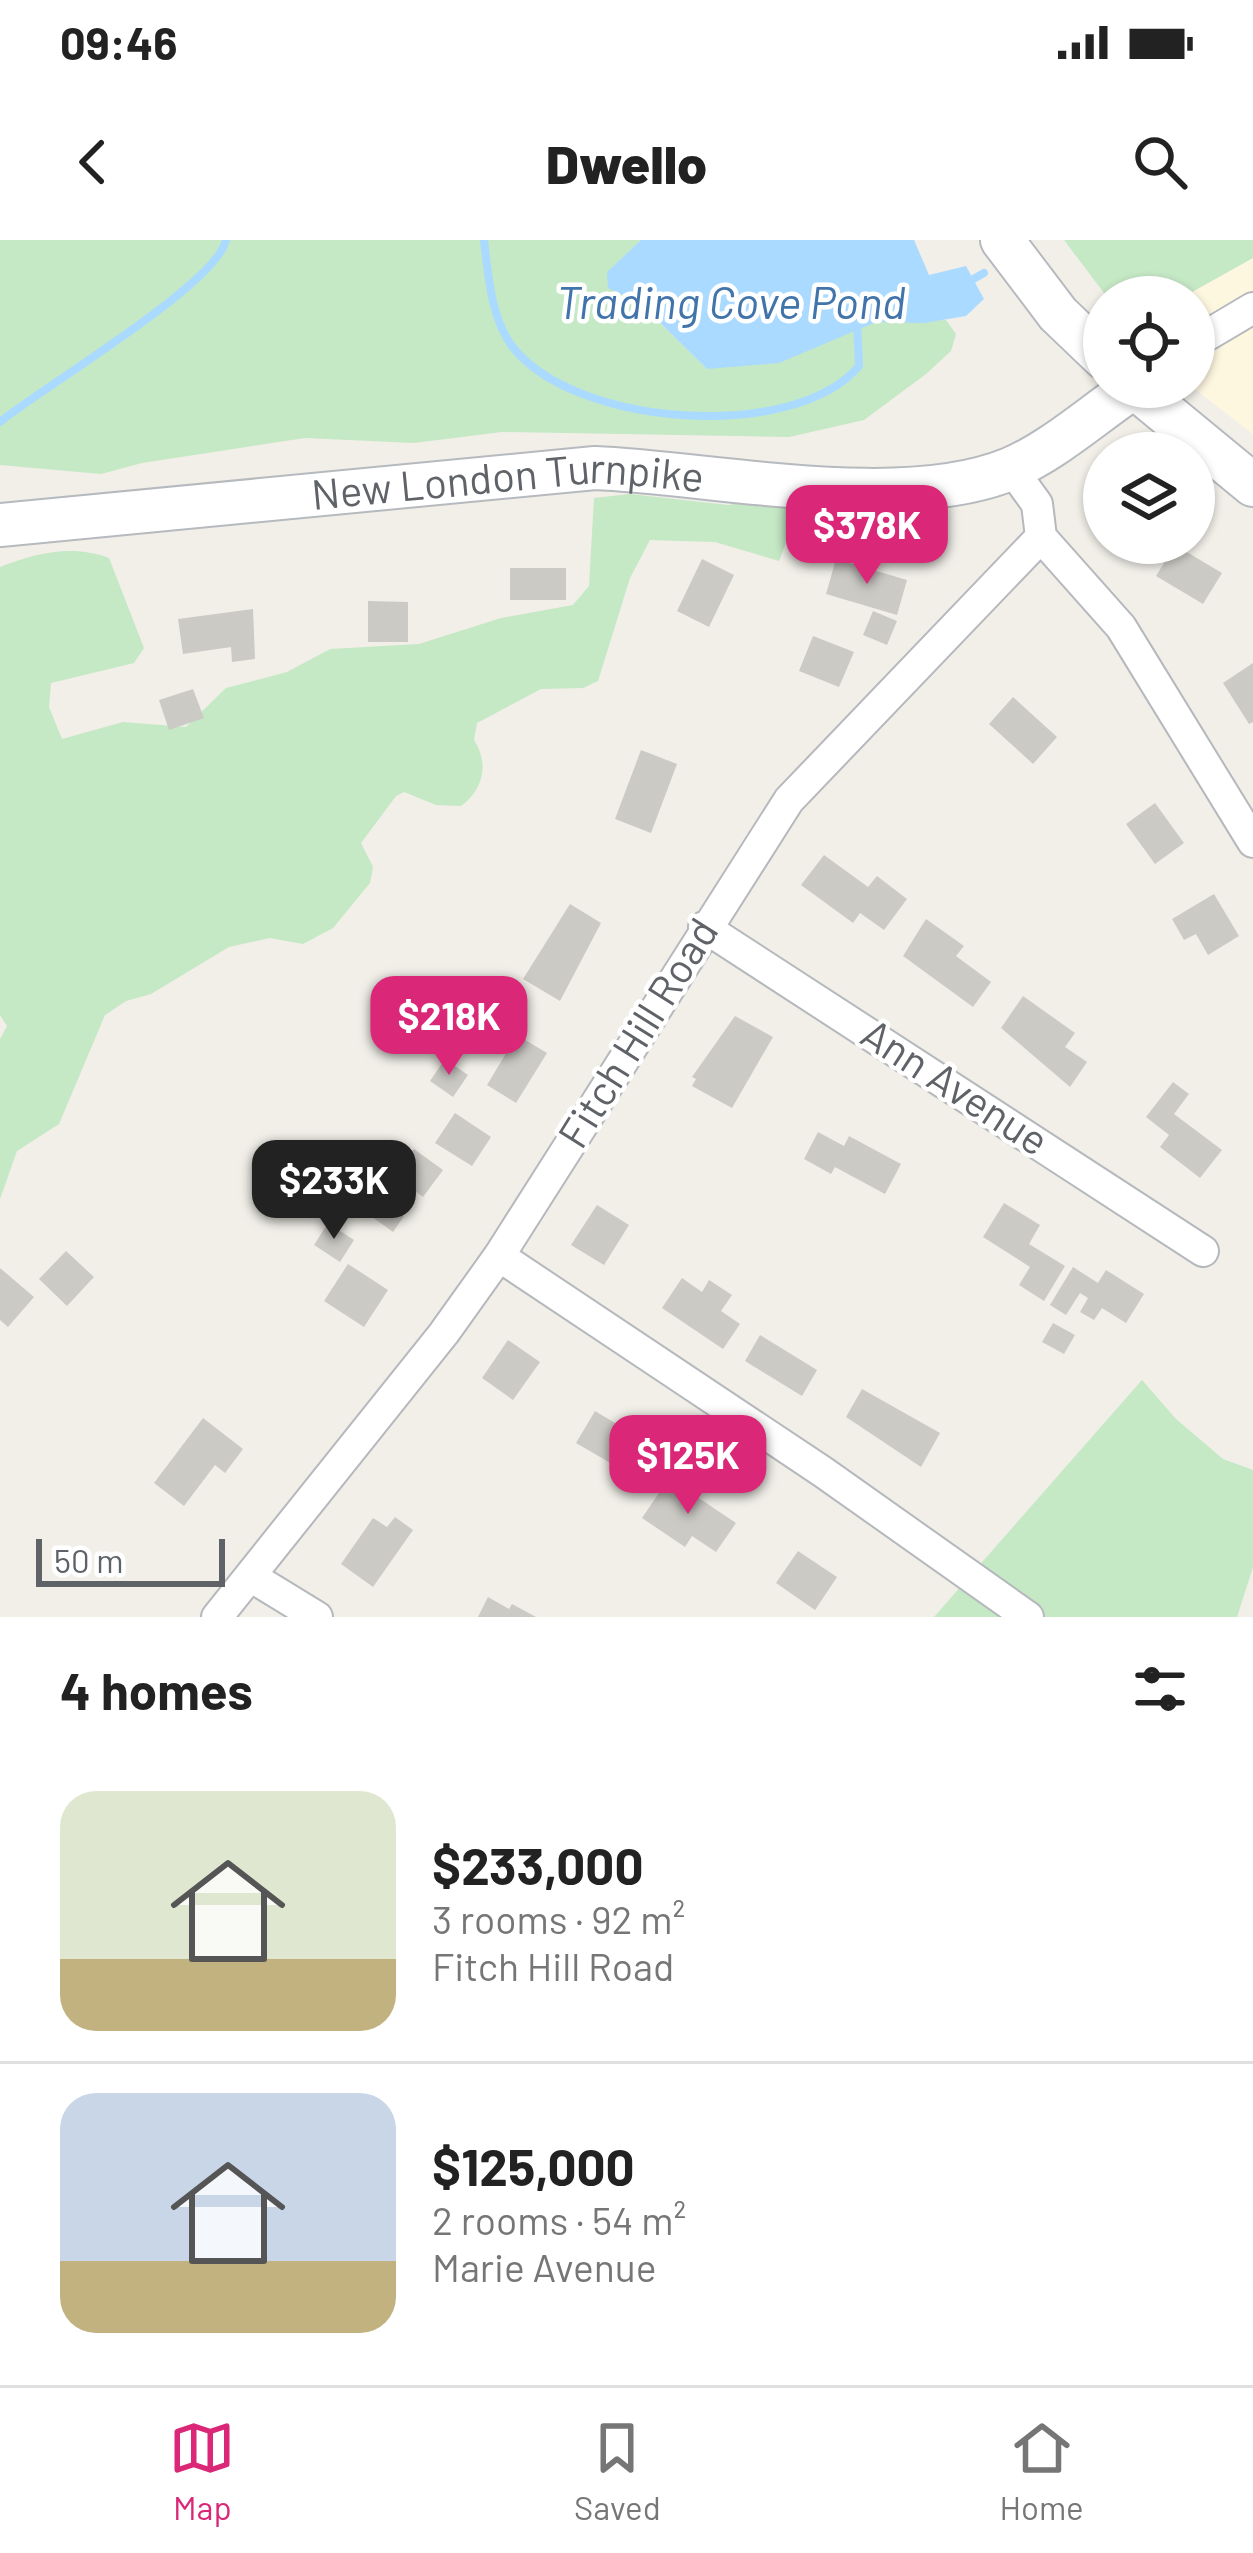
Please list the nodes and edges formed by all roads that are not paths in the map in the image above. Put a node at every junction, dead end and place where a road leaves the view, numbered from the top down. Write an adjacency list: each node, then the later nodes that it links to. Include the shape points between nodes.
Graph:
1 (1007, 249): 4 (main road)
2 (1253, 308): 3 (street)
3 (1215, 331)
4 (1083, 334)
5 (1102, 408): 7 (main road, New London Turnpike)
6 (1160, 408): 8 (main road)
7 (1010, 468): 9 (main road, New London Turnpike, via 901,489 848,490 595,468); 10 (street, via 1037,504)
8 (1253, 485)
9 (0, 524)
10 (1041, 537): 11 (street, via 1120,627); 12 (street, Fitch Hill Road, via 822,760)
11 (1253, 842)
12 (704, 927): 13 (street, Ann Avenue); 14 (street, Fitch Hill Road)
13 (1204, 1251)
14 (499, 1256): 15 (street, Fitch Hill Road); 18 (street)
15 (250, 1576): 16 (street, Fitch Hill Road); 17 (street)
16 (218, 1617)
17 (317, 1617)
18 (1028, 1617)

